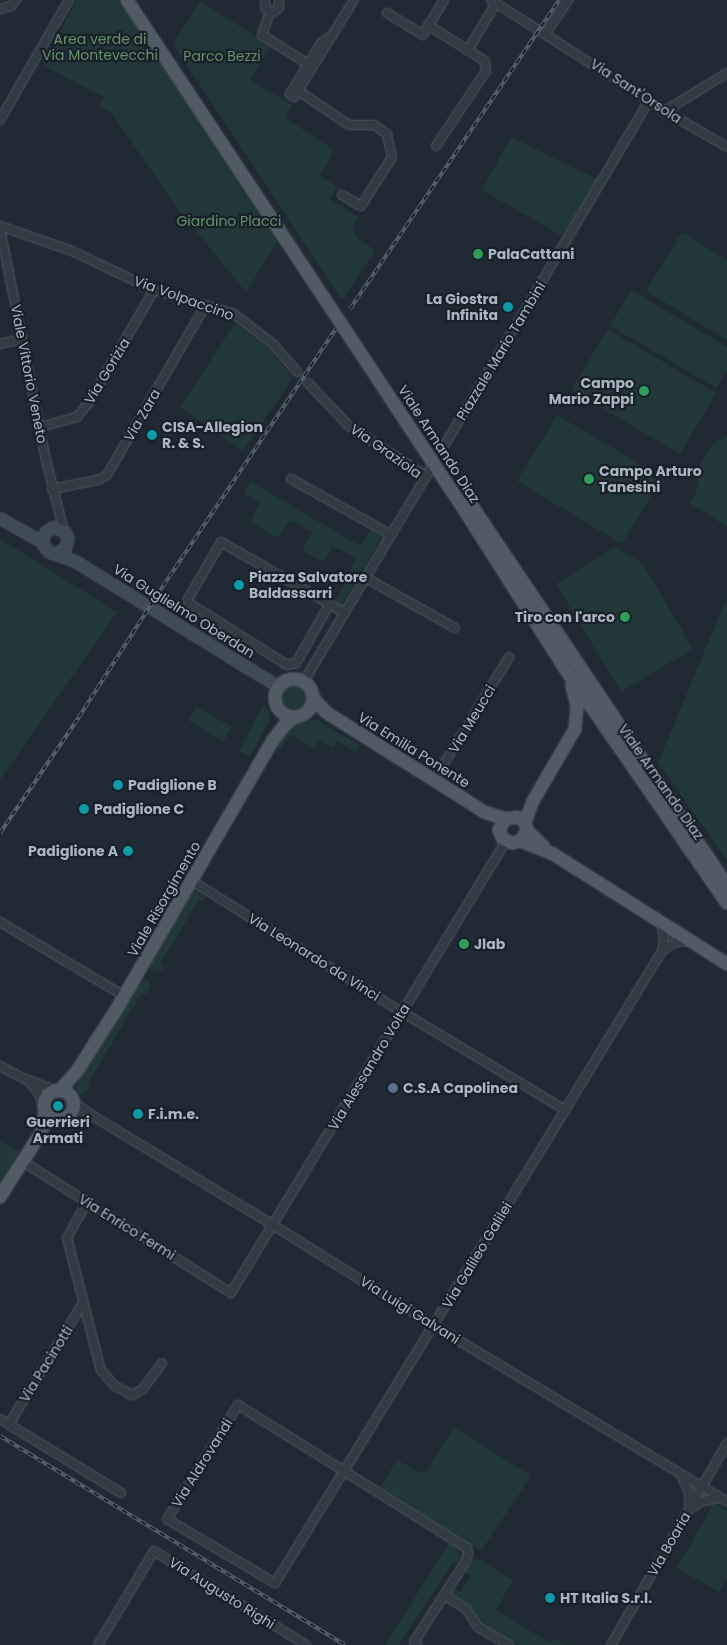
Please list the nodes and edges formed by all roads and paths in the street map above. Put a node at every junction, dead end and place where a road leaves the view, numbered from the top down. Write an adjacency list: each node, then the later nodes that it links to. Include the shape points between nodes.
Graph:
1 (16, 0): 11 (street, via 11,6)
2 (69, 0): 21 (street)
3 (127, 0): 37 (main road, Viale Armando Diaz)
4 (136, 0): 37 (main road, Viale Armando Diaz)
5 (265, 0): 12 (street, via 264,6)
6 (279, 0): 12 (street, via 279,8)
7 (354, 0): 17 (street)
8 (444, 0): 14 (street)
9 (568, 0): 15 (street)
10 (494, 2): 15 (street, Via Sant'Orsola); 16 (street)
11 (0, 9)
12 (270, 12): 17 (street, via 262,35)
13 (386, 13): 14 (street, via 423,35)
14 (428, 25): 16 (street)
15 (543, 31): 19 (street, Via Sant'Orsola)
16 (468, 50): 22 (street, via 485,61 486,71)
17 (310, 66): 24 (street, via 296,89 349,124 374,125 387,134 392,157 361,206)
18 (727, 73): 20 (street)
19 (649, 101): 20 (street, Via Sant'Orsola); 34 (street, Piazzale Mario Tambini)
20 (665, 111): 23 (street, Via Sant'Orsola)
21 (0, 120)
22 (436, 146)
23 (727, 147)
24 (342, 195)
25 (0, 227): 26 (street, Viale Vittorio Veneto); 27 (street, Via Volpaccino, via 71,250)
26 (2, 252): 29 (street, Viale Vittorio Veneto)
27 (154, 290): 28 (street, Via Volpaccino); 33 (street, Via Gorizia, via 90,402 77,417)
28 (205, 306): 31 (street, Via Volpaccino, via 234,314 273,344); 36 (street, Via Zara, via 107,475 98,480)
29 (22, 339): 30 (street); 33 (street, Viale Vittorio Veneto)
30 (0, 344)
31 (297, 372)
32 (308, 383): 40 (street, Via Graziola, via 349,426 428,473)
33 (40, 427): 36 (street, Viale Vittorio Veneto)
34 (444, 446)
35 (291, 478): 40 (street)
36 (52, 489): 39 (street, Viale Vittorio Veneto)
37 (469, 509): 50 (main road, Viale Armando Diaz); 61 (main road, Viale Armando Diaz)
38 (0, 518): 41 (main road, Via Guglielmo Oberdan, via 29,535)
39 (60, 526): 41 (main road); 42 (main road, via 68,541)
40 (391, 535): 43 (street, Via Graziola)
41 (43, 538): 42 (main road, Via Guglielmo Oberdan, via 46,549)
42 (61, 551): 48 (main road, Via Guglielmo Oberdan)
43 (366, 578): 45 (street, Via Graziola); 47 (street)
44 (329, 605): 45 (street); 46 (street, via 296,663 287,665); 46 (street, via 221,542 188,599)
45 (345, 613): 51 (street, Via Graziola)
46 (210, 616): 48 (street)
47 (455, 628)
48 (219, 650): 52 (main road, Via Guglielmo Oberdan)
49 (509, 658): 57 (street, Via Meucci)
50 (566, 670): 58 (main road, via 576,696 577,720 573,733); 62 (main road, Viale Armando Diaz)
51 (304, 681): 52 (main road, via 293,679); 53 (main road, via 311,689)
52 (279, 687): 54 (main road, via 275,698)
53 (311, 705): 55 (main road); 57 (main road, Via Emilia Ponente)
54 (280, 710): 55 (main road); 56 (main road, Viale Risorgimento)
55 (294, 717): 56 (main road, Viale Risorgimento)
56 (273, 740): 60 (main road, Viale Risorgimento)
57 (434, 780): 58 (main road, Via Emilia Ponente, via 484,812)
58 (516, 826): 59 (main road, via 515,843); 63 (main road, Via Emilia Ponente, via 553,854)
59 (506, 841): 70 (street, Via Alessandro Volta)
60 (192, 881): 69 (main road, Viale Risorgimento); 70 (street, Via Leonardo da Vinci)
61 (727, 885)
62 (727, 903)
63 (658, 921): 65 (main road, Via Emilia Ponente); 66 (street, via 664,937); 67 (main road, Via Emilia Ponente, via 662,918)
64 (0, 922): 69 (street)
65 (688, 941): 66 (street, via 676,942); 68 (main road, Via Emilia Ponente)
66 (662, 951): 77 (street, Via Galileo Galilei)
67 (727, 955)
68 (727, 964)
69 (124, 996): 72 (main road, Viale Risorgimento)
70 (402, 1012): 77 (street, Via Leonardo da Vinci); 84 (street, Via Alessandro Volta)
71 (0, 1066): 73 (street)
72 (77, 1071): 74 (main road, Viale Risorgimento); 75 (main road, Viale Risorgimento)
73 (23, 1078): 74 (street); 76 (street, via 38,1092)
74 (58, 1091): 75 (main road, via 67,1093); 76 (main road, via 48,1096)
75 (73, 1100): 78 (street, Via Luigi Galvani); 79 (main road, via 72,1113)
76 (44, 1109): 79 (main road, via 51,1118); 80 (main road)
77 (565, 1110): 87 (street, Via Galileo Galilei)
78 (93, 1116): 79 (street); 84 (street, Via Luigi Galvani)
79 (63, 1120): 80 (main road)
80 (42, 1131): 81 (main road)
81 (22, 1161): 82 (main road); 83 (street, Via Enrico Fermi)
82 (0, 1197)
83 (87, 1202): 85 (street, Via Enrico Fermi); 86 (street, via 66,1238)
84 (273, 1224): 85 (street, Via Alessandro Volta); 87 (street, Via Luigi Galvani)
85 (231, 1293)
86 (83, 1303): 88 (street, via 101,1370 114,1386 129,1395 137,1394 144,1390); 90 (street, Via Pacinotti)
87 (434, 1325): 92 (street, Via Galileo Galilei); 93 (street, Via Luigi Galvani)
88 (162, 1363)
89 (0, 1419): 90 (street)
90 (9, 1424): 95 (street)
91 (727, 1443): 94 (street, Via Boaria)
92 (344, 1471): 99 (street, Via Galileo Galilei); 99 (street, Via Aldrovandi, via 238,1405 166,1519); 100 (street, via 466,1548 468,1557)
93 (681, 1474): 94 (street, Via Luigi Galvani); 98 (street, via 690,1494)
94 (701, 1487): 96 (street, Via Luigi Galvani); 98 (street, Via Boaria)
95 (121, 1493)
96 (719, 1498): 97 (street, Via Luigi Galvani); 98 (street, via 703,1501)
97 (727, 1502)
98 (689, 1509): 105 (street, Via Boaria)
99 (275, 1584)
100 (444, 1594): 101 (street); 104 (street, via 466,1609 478,1627)
101 (416, 1644)
102 (98, 1645): 103 (street, Via Augusto Righi, via 154,1551)
103 (306, 1645)
104 (509, 1645)
105 (611, 1645)

